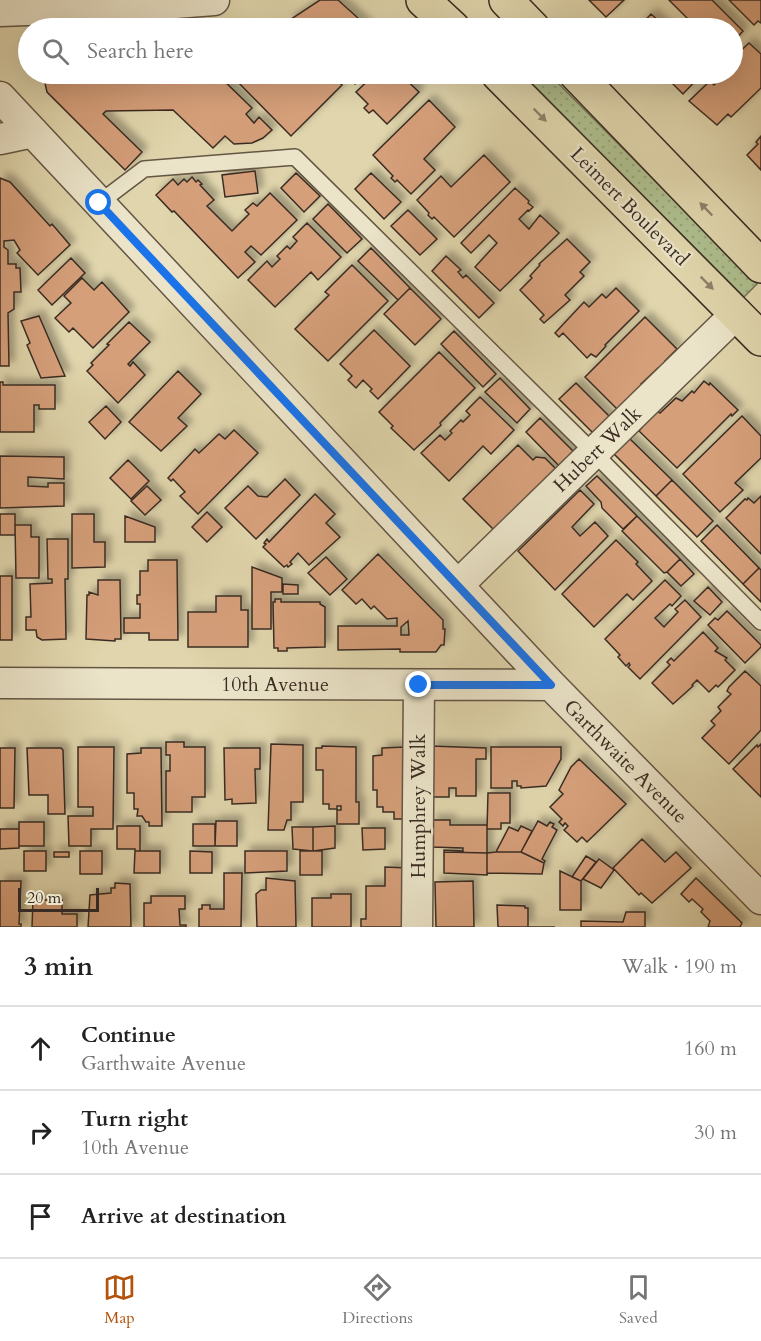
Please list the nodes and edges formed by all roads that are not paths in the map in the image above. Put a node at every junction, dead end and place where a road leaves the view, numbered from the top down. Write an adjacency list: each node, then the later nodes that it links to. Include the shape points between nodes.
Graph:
1 (214, 0): 4 (street)
2 (423, 0): 6 (main road)
3 (506, 0): 7 (main road)
4 (178, 2): 5 (street)
5 (0, 11)
6 (442, 18)
7 (523, 18)
8 (508, 84): 15 (main road, Leimert Boulevard, one-way to 15)
9 (586, 84): 14 (main road, one-way to 9)
10 (0, 97): 11 (street, Garthwaite Avenue)
11 (33, 132): 12 (street); 13 (street, Garthwaite Avenue)
12 (0, 140)
13 (99, 203): 17 (lane, via 144,169 295,157); 18 (street, Garthwaite Avenue)
14 (761, 266)
15 (737, 313): 16 (main road, Leimert Boulevard); 17 (street, Hubert Walk)
16 (761, 339)
17 (594, 453): 18 (street, Hubert Walk); 19 (lane)
18 (458, 585): 22 (street, Garthwaite Avenue)
19 (761, 622)
20 (0, 683): 21 (street, 10th Avenue)
21 (419, 685): 22 (street, 10th Avenue); 24 (street, Humphrey Walk)
22 (551, 685): 23 (street, Garthwaite Avenue)
23 (761, 899)
24 (417, 927)

